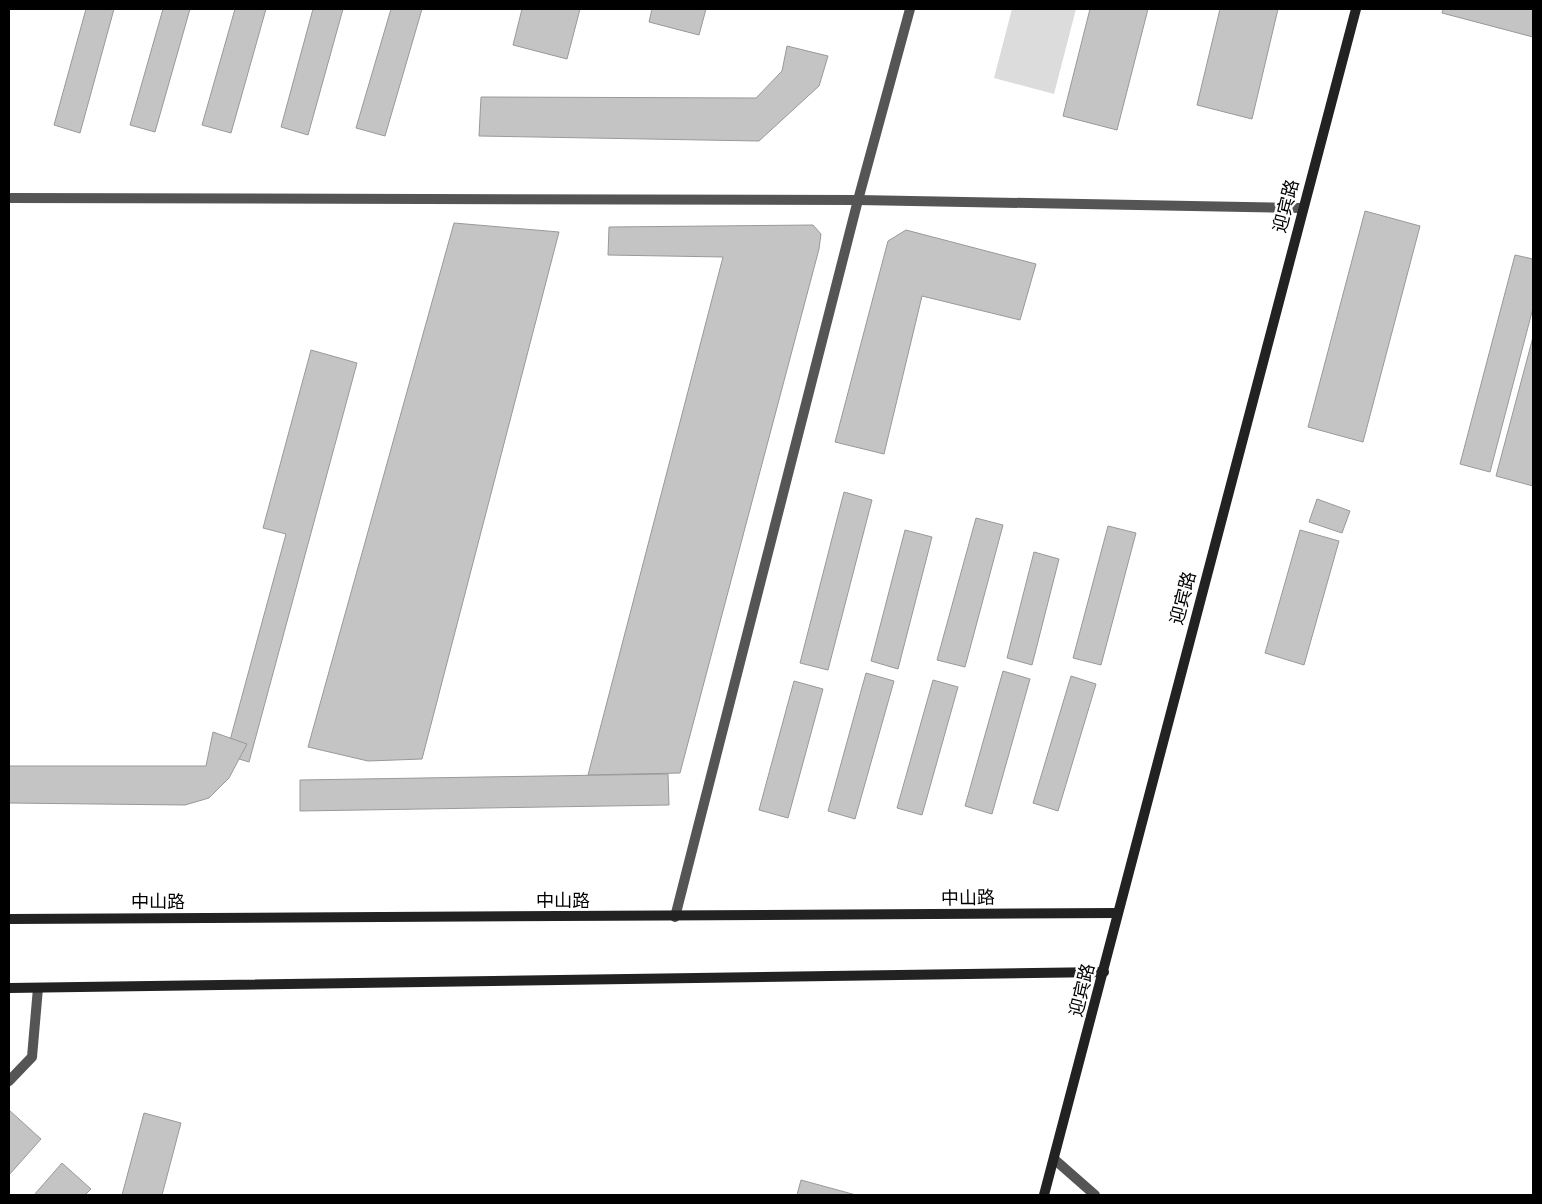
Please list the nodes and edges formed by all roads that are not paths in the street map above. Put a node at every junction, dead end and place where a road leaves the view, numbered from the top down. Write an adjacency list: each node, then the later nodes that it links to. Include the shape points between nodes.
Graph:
1 (910, 9): 4 (street)
2 (1356, 9): 5 (main road, 迎宾路)
3 (9, 198): 4 (street)
4 (858, 200): 5 (street); 7 (street)
5 (1302, 208): 6 (main road, 迎宾路)
6 (1117, 913): 7 (main road, 中山路); 9 (main road, 迎宾路)
7 (675, 917): 8 (main road, 中山路)
8 (9, 919)
9 (1104, 972): 11 (main road); 13 (main road, 迎宾路)
10 (9, 988): 11 (main road)
11 (38, 988): 12 (street, via 32,1057)
12 (9, 1081)
13 (1054, 1159): 14 (main road, 迎宾路); 15 (street)
14 (1044, 1195)
15 (1095, 1195)

